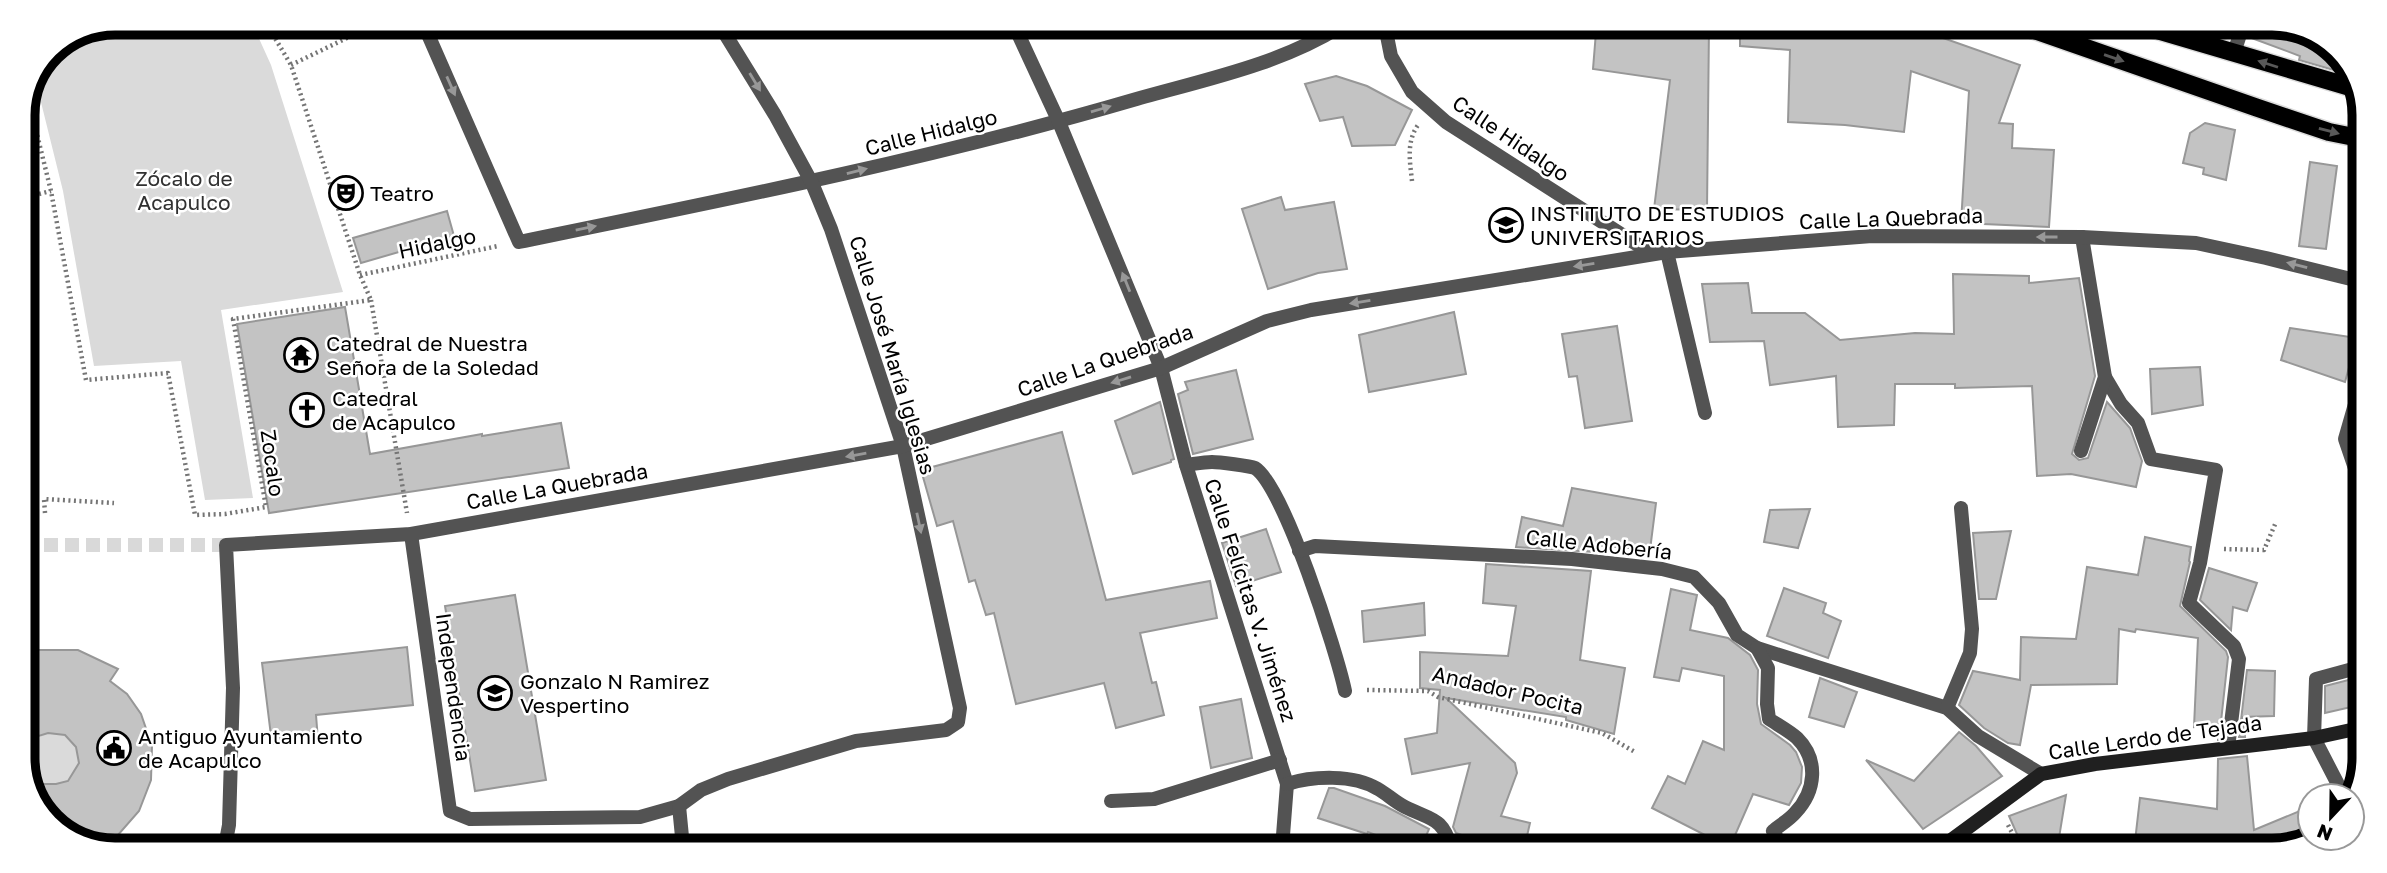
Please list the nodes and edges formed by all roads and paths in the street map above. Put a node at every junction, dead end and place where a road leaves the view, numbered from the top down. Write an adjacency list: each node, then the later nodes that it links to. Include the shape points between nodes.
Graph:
1 (273, 35): 12 (path)
2 (353, 35): 12 (path)
3 (428, 35): 23 (street, one-way to 23)
4 (726, 35): 19 (street, Calle José María Iglesias, one-way to 19)
5 (1019, 35): 15 (street, Calle Felícitas V. Jiménez)
6 (1327, 35): 15 (street, Calle Hidalgo, one-way to 6, via 1276,58)
7 (1387, 35): 25 (street, Calle Hidalgo, via 1391,57 1412,92 1446,122)
8 (2049, 35): 17 (main road, one-way to 17)
9 (2174, 35): 11 (main road)
10 (2240, 35): 11 (street)
11 (2234, 53): 13 (main road, one-way to 11)
12 (290, 65): 26 (path)
13 (2347, 86)
14 (1422, 121): 18 (path, via 1412,133)
15 (1059, 122): 19 (street, Calle Hidalgo, one-way to 15); 29 (street, Calle Felícitas V. Jiménez, one-way to 15)
16 (35, 126): 20 (path, Zocalo)
17 (2352, 137)
18 (1412, 181)
19 (812, 183): 23 (street, Calle Hidalgo, one-way to 19); 33 (street, Calle José María Iglesias)
20 (51, 191): 21 (path); 28 (path, Zocalo, via 86,380 168,373 195,515 266,507 233,319)
21 (35, 195)
22 (2082, 237): 24 (street, Calle La Quebrada, one-way to 24, via 1872,236); 27 (street, Calle La Quebrada, one-way to 22, via 2196,243); 30 (street)
23 (519, 242): 26 (path, Hidalgo)
24 (1667, 252): 25 (street, Calle La Quebrada); 31 (street)
25 (1652, 254): 29 (street, Calle La Quebrada, one-way to 29, via 1311,310 1266,321)
26 (360, 275): 28 (path)
27 (2352, 279)
28 (371, 300): 41 (path)
29 (1161, 368): 33 (street, Calle La Quebrada, one-way to 33); 36 (street, Calle Felícitas V. Jiménez)
30 (2105, 377): 34 (street); 42 (street, via 2138,423 2151,459 2216,470)
31 (1705, 413)
32 (2352, 415): 35 (street, via 2345,439)
33 (903, 446): 41 (street, Calle La Quebrada, one-way to 41); 57 (street, Calle José María Iglesias, one-way to 57, via 960,708 958,722 946,730 856,741 817,752 728,779)
34 (2081, 451)
35 (2352, 460)
36 (1186, 466): 43 (street, via 1213,462 1254,468 1266,480); 52 (street, Calle Felícitas V. Jiménez)
37 (114, 503): 39 (path, via 44,499)
38 (1961, 508): 47 (street, via 1972,629 1970,653)
39 (45, 513)
40 (2276, 522): 42 (path, via 2264,550)
41 (411, 534): 57 (street, Independencia, via 450,811 470,819 640,817); 58 (street, Calle La Quebrada, via 226,545 233,688)
42 (2202, 548): 50 (street, via 2189,603 2235,646 2239,659)
43 (1299, 551): 44 (street, Calle Adobería, via 1315,546 1572,559 1662,569 1694,577 1719,603 1737,635); 46 (street)
44 (1757, 648): 47 (street, Calle Adobería); 62 (street, via 1768,668 1769,719 1797,738 1814,769 1812,786 1796,813 1773,831)
45 (2352, 669): 49 (street, via 2316,679)
46 (1345, 691): 51 (path, Andador Pocita, via 1428,691 1602,733)
47 (1947, 708): 53 (street, Calle Adobería, via 1978,736)
48 (2352, 730): 49 (street, Calle Lerdo de Tejada)
49 (2314, 738): 50 (street, Calle Lerdo de Tejada); 54 (street)
50 (2228, 748): 53 (street, Calle Lerdo de Tejada)
51 (1635, 752)
52 (1280, 760): 55 (street, Calle Felícitas V. Jiménez); 56 (street, via 1154,799)
53 (2041, 774): 63 (street, Calle Lerdo de Tejada)
54 (2337, 782)
55 (1287, 784): 60 (street, Calle Felícitas V. Jiménez); 61 (street, via 1308,778 1344,779 1375,787 1442,825)
56 (1111, 801)
57 (679, 806): 59 (street)
58 (227, 838)
59 (682, 838)
60 (1283, 838)
61 (1448, 838)
62 (1777, 838)
63 (1953, 838)

